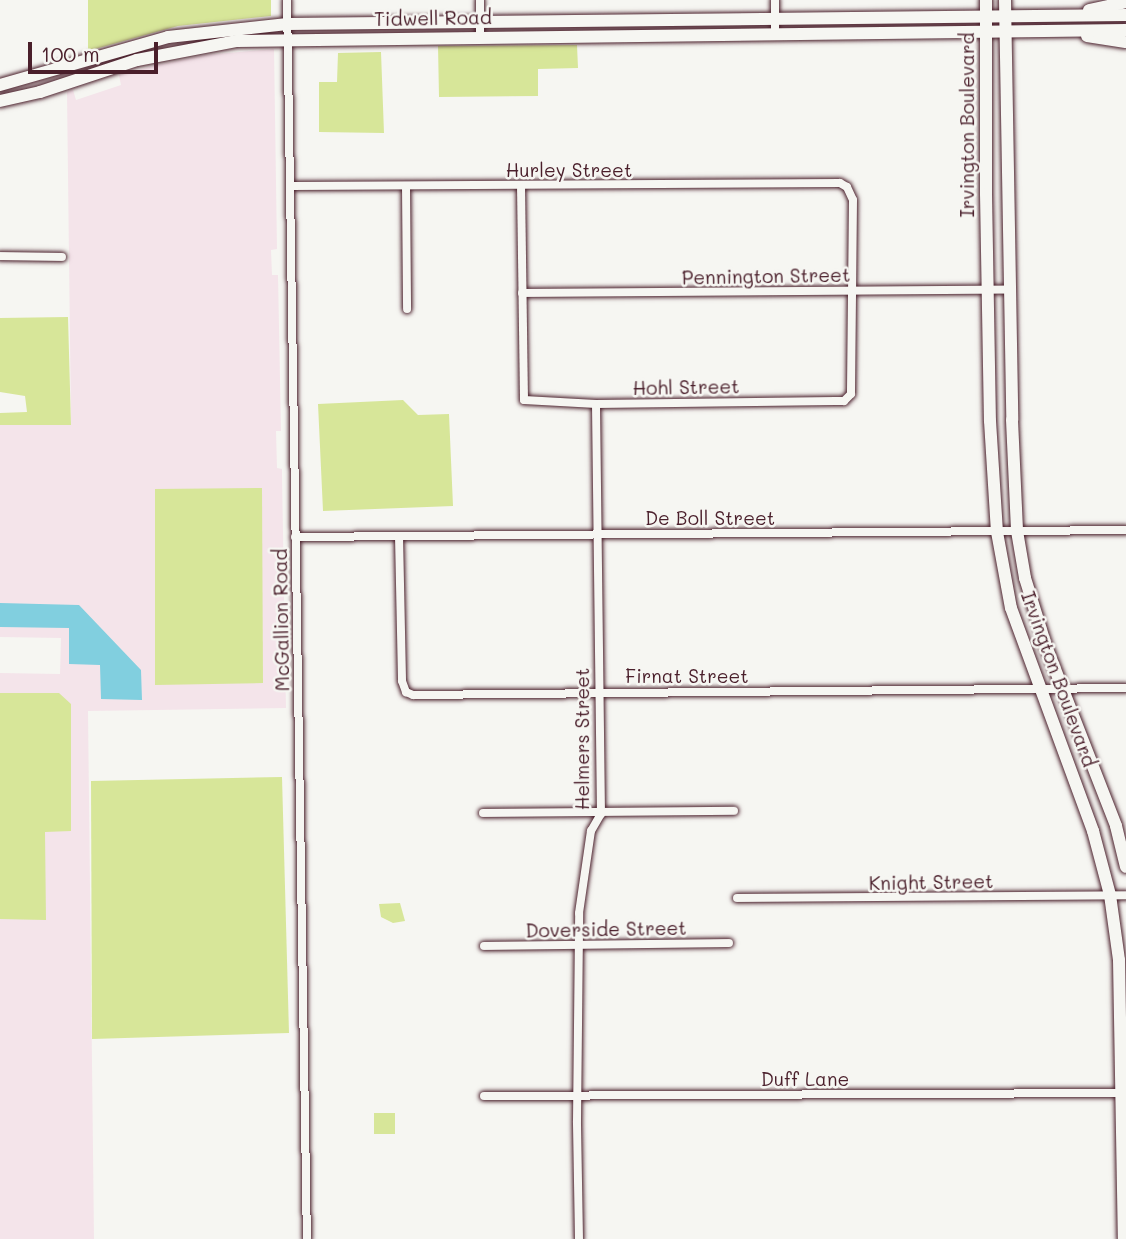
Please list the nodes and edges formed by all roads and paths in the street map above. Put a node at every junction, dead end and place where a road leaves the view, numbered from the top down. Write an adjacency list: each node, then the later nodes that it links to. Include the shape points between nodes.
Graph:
1 (287, 0): 13 (street, McGallion Road)
2 (480, 0): 12 (street)
3 (775, 0): 14 (street)
4 (986, 0): 9 (main road, Irvington Boulevard)
5 (1005, 0): 10 (main road, Irvington Boulevard)
6 (1126, 2): 8 (main road)
7 (1126, 15): 8 (main road, Tidwell Road)
8 (1059, 16): 10 (main road, Tidwell Road)
9 (985, 18): 10 (main road, Tidwell Road); 11 (main road, Tidwell Road); 17 (main road, Irvington Boulevard)
10 (1005, 18): 18 (main road, Irvington Boulevard)
11 (872, 19): 14 (main road, Tidwell Road); 20 (main road)
12 (480, 22): 13 (main road, Tidwell Road); 15 (main road, Tidwell Road); 22 (street)
13 (287, 24): 21 (main road, Tidwell Road); 23 (street, McGallion Road)
14 (775, 26): 15 (main road, Tidwell Road); 20 (main road, Tidwell Road)
15 (617, 28): 22 (main road, Tidwell Road)
16 (1126, 30): 19 (main road, Tidwell Road)
17 (985, 32): 18 (main road, Tidwell Road); 20 (main road, Tidwell Road); 31 (main road, Irvington Boulevard)
18 (1006, 32): 19 (main road, Tidwell Road); 30 (main road, Irvington Boulevard)
19 (1052, 32): 24 (main road)
20 (871, 33)
21 (168, 37): 25 (main road); 26 (main road, Tidwell Road)
22 (480, 37): 23 (main road, Tidwell Road)
23 (286, 40): 25 (main road, Tidwell Road, via 237,41); 32 (street, McGallion Road)
24 (1126, 42)
25 (171, 52): 27 (main road, Tidwell Road)
26 (82, 61): 27 (main road); 28 (main road, Tidwell Road)
27 (82, 78): 29 (main road, Tidwell Road)
28 (0, 85)
29 (0, 101)
30 (1008, 160): 31 (main road); 38 (main road, Irvington Boulevard)
31 (986, 161): 37 (main road, Irvington Boulevard)
32 (291, 186): 33 (street, Hurley Street); 48 (street, McGallion Road)
33 (406, 186): 34 (street, Hurley Street); 41 (street)
34 (521, 186): 39 (street, Hurley Street, via 840,183 853,200); 40 (street)
35 (0, 256): 36 (street)
36 (62, 257)
37 (988, 290): 38 (street, Pennington Street); 39 (street, Pennington Street); 45 (main road, Irvington Boulevard)
38 (1010, 290): 44 (main road, Irvington Boulevard)
39 (853, 291): 40 (street, Pennington Street); 42 (street, Hohl Street, via 849,398)
40 (522, 293): 42 (street, Hohl Street, via 524,400)
41 (407, 309)
42 (596, 404): 47 (street, Helmers Street)
43 (1126, 530): 44 (street, De Boll Street)
44 (1017, 531): 45 (street, De Boll Street); 49 (main road, Irvington Boulevard, via 1025,578)
45 (997, 532): 47 (street, De Boll Street); 51 (main road, Irvington Boulevard, via 1011,608)
46 (399, 536): 47 (street, De Boll Street); 48 (street, De Boll Street); 52 (street, Firnat Street, via 402,681 406,692)
47 (597, 536): 52 (street, Helmers Street)
48 (295, 537): 66 (street, McGallion Road)
49 (1062, 688): 50 (street, Firnat Street); 51 (street, Firnat Street); 56 (main road, Irvington Boulevard, via 1116,826)
50 (1126, 688)
51 (1039, 689): 52 (street, Firnat Street); 57 (main road, Irvington Boulevard, via 1093,831)
52 (599, 694): 55 (street, Helmers Street)
53 (734, 811): 55 (street)
54 (483, 813): 55 (street)
55 (601, 814): 61 (street, Helmers Street, via 591,831 579,913)
56 (1126, 867)
57 (1110, 895): 58 (street, Knight Street); 59 (street, Knight Street); 63 (main road, Irvington Boulevard, via 1119,960)
58 (1126, 895)
59 (737, 898)
60 (729, 943): 61 (street, Doverside Street)
61 (580, 945): 62 (street, Doverside Street); 65 (street, Helmers Street)
62 (484, 946)
63 (1124, 1093): 65 (street, Duff Lane); 68 (main road, Irvington Boulevard)
64 (484, 1096): 65 (street, Duff Lane)
65 (579, 1096): 67 (street, Helmers Street)
66 (307, 1239)
67 (579, 1239)
68 (1124, 1239)

